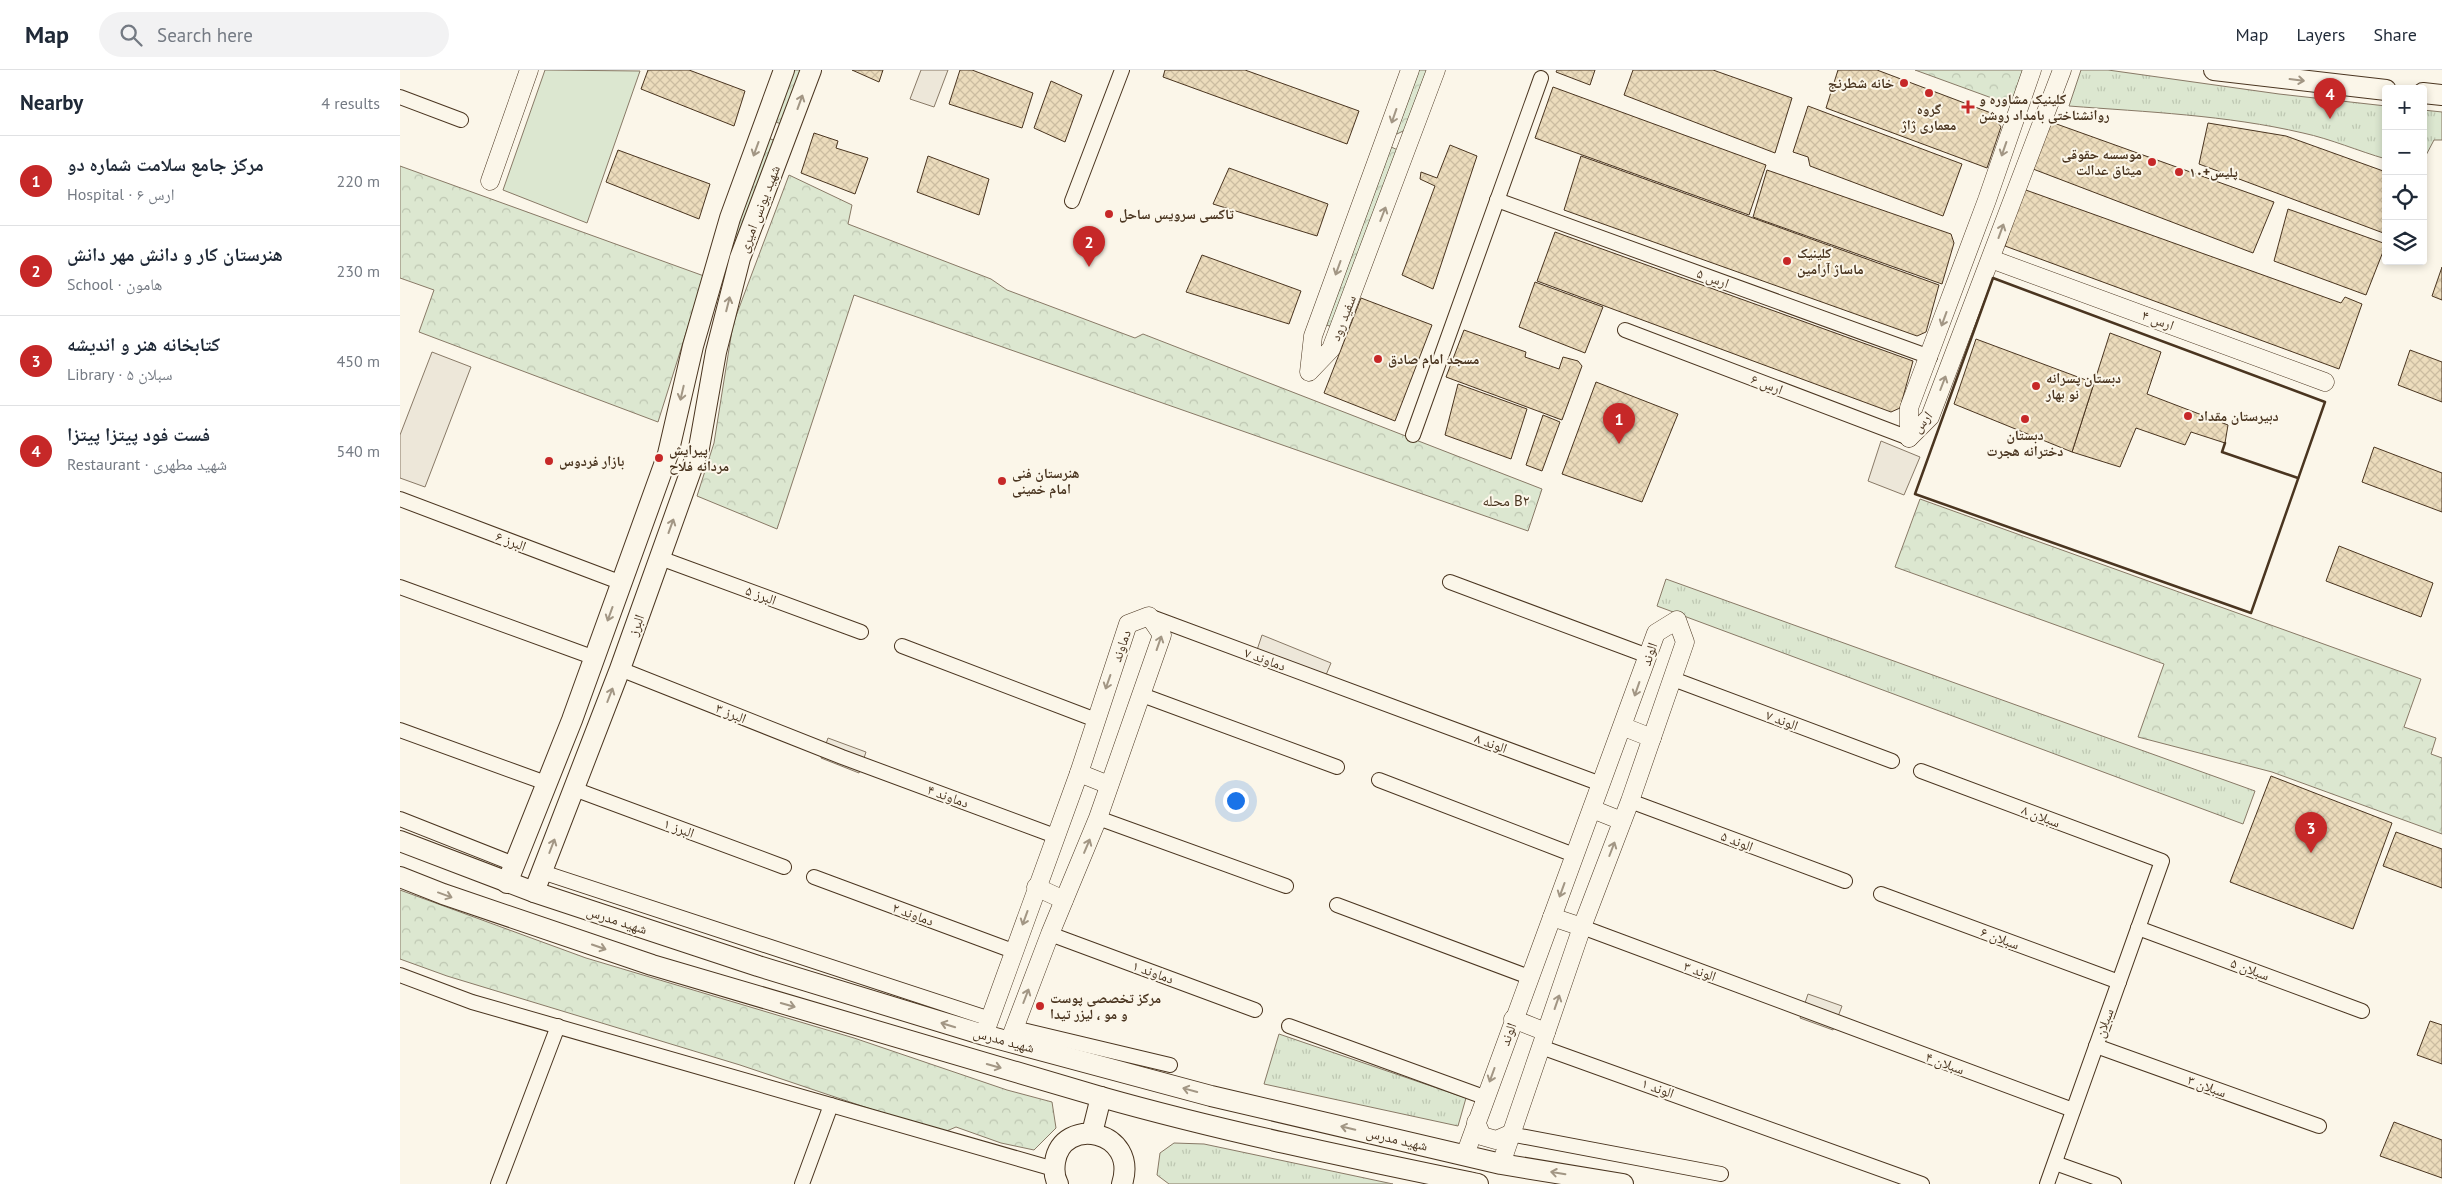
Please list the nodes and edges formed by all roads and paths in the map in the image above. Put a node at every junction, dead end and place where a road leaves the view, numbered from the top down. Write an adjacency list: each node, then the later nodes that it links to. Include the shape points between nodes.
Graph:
1 (530, 70): 21 (street)
2 (784, 70): 17 (main road, شهید یونس امیری)
3 (811, 70): 18 (main road, شهید یونس امیری, one-way to 3)
4 (1122, 70): 24 (street)
5 (1410, 70): 19 (street, سفید رود, one-way to 19)
6 (1436, 70): 20 (street, سفید رود)
7 (2062, 70): 11 (street, ارس)
8 (2214, 70): 12 (main road, one-way to 12)
9 (2029, 77): 11 (street, via 2050,82); 23 (street, ارس, one-way to 23)
10 (1541, 78): 22 (street)
11 (2055, 89): 25 (street, ارس)
12 (2382, 90)
13 (2427, 94): 14 (main road)
14 (2442, 95)
15 (400, 98): 16 (street)
16 (460, 120)
17 (763, 127): 18 (main road); 26 (main road, شهید یونس امیری, one-way to 26)
18 (787, 137): 27 (main road, شهید یونس امیری)
19 (1386, 140): 20 (street); 31 (street, سفید رود, one-way to 31)
20 (1408, 148): 33 (street, سفید رود, one-way to 20)
21 (490, 181)
22 (1497, 200): 36 (street, ارس ۵); 38 (street)
23 (1987, 200): 25 (street); 29 (street, ارس)
24 (1072, 202)
25 (2010, 208): 28 (street, ارس, one-way to 25)
26 (720, 252): 27 (main road); 34 (main road, شهید یونس امیری)
27 (740, 258): 35 (main road, شهید یونس امیری, one-way to 27)
28 (1991, 259): 30 (street, ارس); 37 (street, ارس ۴)
29 (1953, 293): 30 (street); 36 (street, ارس, one-way to 36)
30 (1974, 302): 39 (street, ارس, one-way to 30, via 1930,417)
31 (1315, 330): 33 (street); 33 (street, سفید رود, via 1309,372 1331,350)
32 (1625, 330): 39 (street, ارس ۶)
33 (1335, 338)
34 (693, 346): 40 (main road, البرز, one-way to 40, via 668,454)
35 (716, 352): 41 (main road, البرز, via 699,448)
36 (1930, 356): 39 (street, ارس, via 1910,408)
37 (2326, 382)
38 (1413, 435)
39 (1909, 438)
40 (656, 488): 41 (main road); 45 (main road, البرز)
41 (682, 497): 43 (main road, البرز, one-way to 41)
42 (400, 499): 45 (street, البرز ۶)
43 (660, 558): 48 (street, البرز ۵); 52 (main road, البرز)
44 (1450, 582): 50 (street)
45 (622, 583): 51 (main road, البرز, one-way to 51)
46 (400, 586): 51 (street)
47 (1149, 616): 54 (street, one-way to 47, via 1162,635); 55 (street, دماوند ۷); 57 (street, دماوند, one-way to 57, via 1128,624)
48 (862, 632)
49 (902, 646): 57 (street)
50 (1648, 656): 53 (street, الوند, via 1656,633 1677,620 1685,642); 58 (street, الوند, one-way to 58)
51 (595, 658): 56 (main road, البرز)
52 (620, 669): 59 (main road, البرز, one-way to 52); 62 (street, البرز ۳)
53 (1673, 679): 61 (street, الوند); 63 (street, الوند ۷)
54 (1142, 695): 64 (street); 70 (street)
55 (1381, 702): 69 (street, الوند ۸)
56 (572, 720): 59 (main road); 68 (main road, البرز)
57 (1096, 720): 66 (street, دماوند)
58 (1624, 727): 61 (street); 69 (street, الوند)
59 (597, 729): 71 (main road, البرز)
60 (400, 730): 68 (street)
61 (1652, 738): 72 (street, الوند)
62 (842, 757): 77 (street, دماوند ۴)
63 (1892, 761)
64 (1337, 767)
65 (1921, 771): 80 (street, سبلان ۸)
66 (1079, 772): 70 (street); 77 (street, دماوند)
67 (1379, 780): 79 (street)
68 (546, 783): 81 (main road, البرز)
69 (1601, 784): 73 (street, الوند)
70 (1109, 785): 74 (street)
71 (574, 789): 82 (street, البرز ۱); 83 (main road, البرز, one-way to 71)
72 (1630, 801): 76 (street, الوند); 86 (street, الوند ۵)
73 (1592, 809): 76 (street); 79 (street, الوند)
74 (1098, 818): 88 (street); 92 (street, one-way to 74)
75 (400, 819): 81 (street)
76 (1622, 821): 95 (street, الوند, one-way to 76)
77 (1055, 836): 89 (street, دماوند)
78 (400, 841): 87 (main road, شهید مدرس)
79 (1574, 855): 94 (street, الوند, one-way to 94)
80 (2162, 862): 96 (street, سبلان)
81 (514, 864): 83 (main road); 87 (main road, البرز)
82 (784, 867)
83 (542, 872): 90 (main road, البرز); 110 (street)
84 (400, 877): 103 (main road, شهید مدرس, one-way to 103, via 652,965)
85 (814, 877): 98 (street, دماوند ۲)
86 (1845, 881)
87 (507, 883): 90 (main road, شهید مدرس)
88 (1286, 886)
89 (1036, 887): 92 (street); 98 (street, دماوند, one-way to 98)
90 (534, 892): 99 (main road, شهید مدرس)
91 (1881, 894): 102 (street, سبلان ۶)
92 (1064, 900): 97 (street)
93 (1337, 905): 101 (street)
94 (1552, 917): 95 (street); 101 (street, الوند)
95 (1582, 927): 106 (street, الوند ۳); 112 (street, الوند, one-way to 95)
96 (2138, 928): 102 (street, سبلان); 105 (street, سبلان ۵)
97 (1050, 934): 104 (street, دماوند ۱); 111 (street, one-way to 97)
98 (1013, 951): 110 (street, دماوند)
99 (758, 966): 103 (main road); 110 (main road, شهید مدرس, one-way to 99)
100 (400, 975): 108 (street, via 472,1002)
101 (1529, 977): 107 (street, الوند)
102 (2119, 982): 113 (street, سبلان)
103 (751, 994): 115 (main road, شهید مدرس, one-way to 115)
104 (1255, 1010)
105 (2362, 1011)
106 (1817, 1015): 118 (street, سبلان ۴)
107 (1513, 1019): 112 (street); 116 (street, الوند, one-way to 116)
108 (558, 1026): 117 (street); 128 (street)
109 (1289, 1026): 116 (street)
110 (987, 1027): 111 (main road, شهید مدرس)
111 (1012, 1035): 114 (street); 123 (main road, شهید مدرس, one-way to 111, via 1211,1096)
112 (1544, 1040): 122 (street, الوند); 133 (street, الوند ۱)
113 (2096, 1046): 118 (street, سبلان); 120 (street, سبلان ۳)
114 (1170, 1065)
115 (1101, 1097): 121 (main road); 131 (main road, شهید مدرس, via 1345,1157)
116 (1484, 1097): 119 (street, الوند)
117 (831, 1105): 127 (street); 129 (street)
118 (2073, 1110): 124 (street, سبلان)
119 (1476, 1122): 122 (street, via 1482,1136 1496,1140); 123 (street, الوند)
120 (2319, 1126)
121 (1092, 1133): 127 (main road, via 1075,1136 1061,1147 1056,1157); 130 (main road, via 1104,1136 1121,1152 1125,1162)
122 (1510, 1134): 125 (street, الوند); 126 (street)
123 (1465, 1155): 125 (main road, شهید مدرس)
124 (2055, 1163): 134 (street, سبلان); 135 (street)
125 (1501, 1164): 132 (main road, شهید مدرس, one-way to 125)
126 (1720, 1174)
127 (1056, 1176)
128 (498, 1184)
129 (802, 1184)
130 (1122, 1184)
131 (1478, 1184)
132 (1623, 1184)
133 (1922, 1184)
134 (2047, 1184)
135 (2114, 1184)

